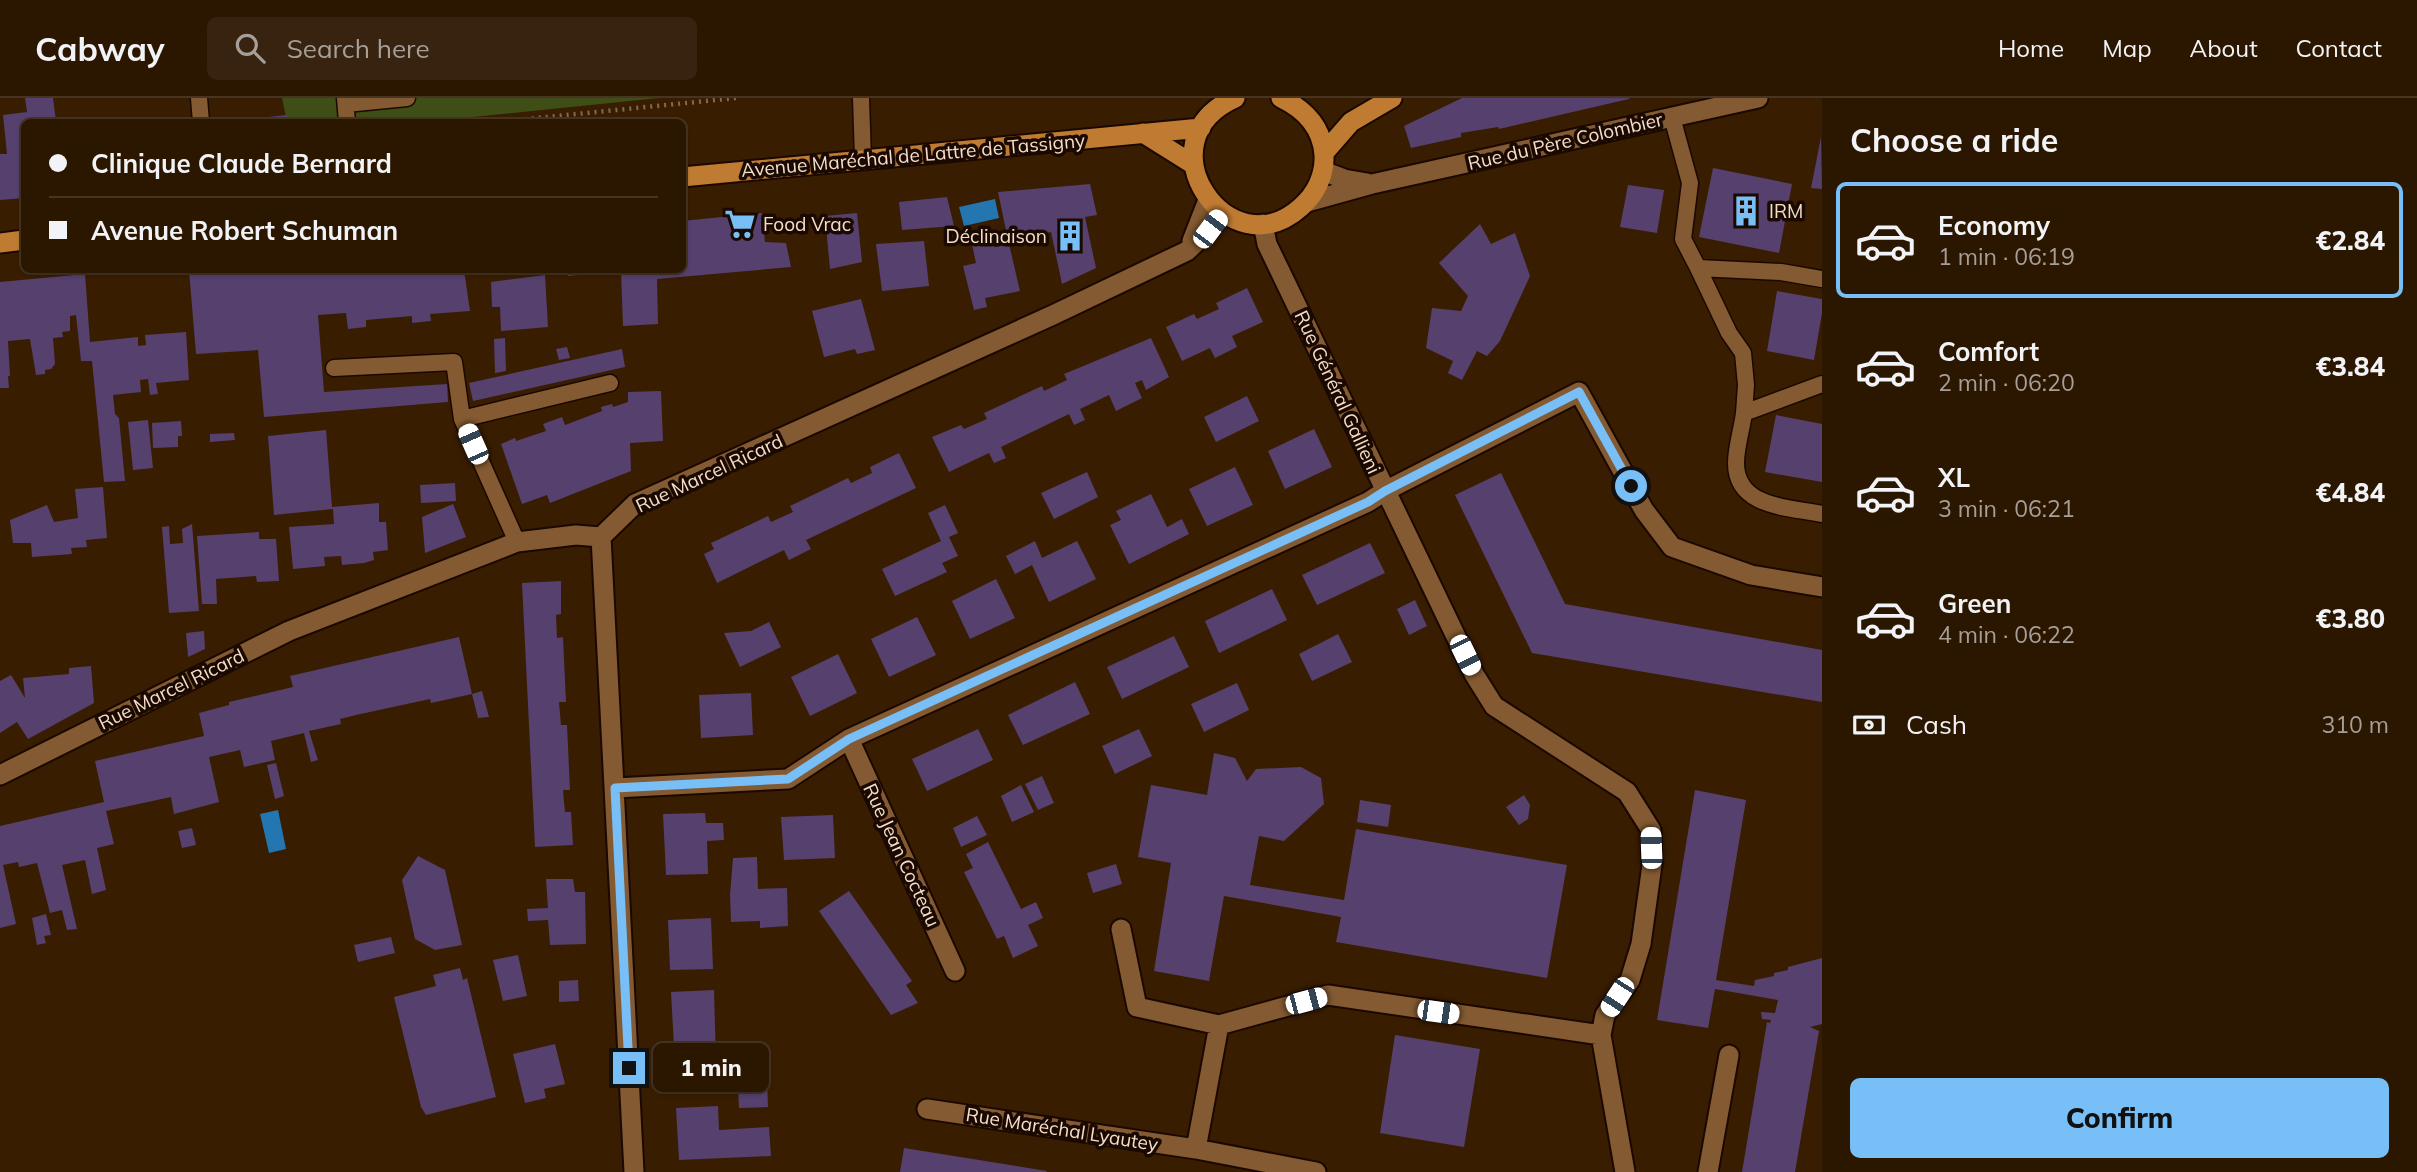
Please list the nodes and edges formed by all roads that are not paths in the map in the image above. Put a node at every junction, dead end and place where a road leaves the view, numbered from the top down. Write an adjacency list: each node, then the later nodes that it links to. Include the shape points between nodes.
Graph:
1 (199, 98): 10 (lane)
2 (407, 98): 8 (lane)
3 (861, 98): 14 (lane)
4 (1235, 98): 12 (main road, via 1214,110)
5 (1392, 98): 15 (main road, via 1351,122)
6 (1758, 98): 9 (street, Rue du Père Colombier)
7 (1297, 100): 15 (main road, via 1319,134)
8 (345, 101): 11 (lane)
9 (1672, 117): 18 (street, Rue du Père Colombier); 24 (lane, via 1690,183 1683,239)
10 (201, 119)
11 (348, 119)
12 (1201, 128): 13 (main road, Avenue Maréchal de Lattre de Tassigny); 16 (main road, via 1194,146)
13 (1143, 133): 14 (main road, Avenue Maréchal de Lattre de Tassigny); 16 (main road)
14 (863, 160): 17 (main road, Avenue Maréchal de Lattre de Tassigny)
15 (1323, 162): 18 (street, Rue du Père Colombier, via 1344,179); 19 (main road, via 1317,188)
16 (1194, 165): 20 (main road, via 1198,184)
17 (686, 177)
18 (1372, 184): 19 (street, Rue du Père Colombier)
19 (1307, 202): 21 (main road, via 1295,213)
20 (1215, 206): 21 (main road, via 1242,222); 33 (street, Rue Marcel Ricard, via 1187,251 635,504)
21 (1263, 224): 31 (street, Rue Général Gallieni, via 1267,244)
22 (21, 240): 23 (main road)
23 (0, 243)
24 (1698, 268): 25 (lane); 29 (lane, via 1743,353)
25 (1822, 279)
26 (334, 368): 30 (lane, via 454,362)
27 (610, 383): 30 (lane)
28 (1822, 384): 29 (lane)
29 (1744, 413): 32 (lane, via 1736,463 1739,484 1758,501)
30 (462, 419): 34 (lane)
31 (1385, 491): 35 (street, via 1579,392 1644,510 1672,547 1751,575); 36 (street); 42 (street, Rue Général Gallieni, via 1494,706 1627,792 1651,831 1652,865 1641,944 1630,980 1605,1015)
32 (1822, 514)
33 (601, 537): 34 (street, Rue Marcel Ricard); 38 (street)
34 (517, 542): 37 (street, Rue Marcel Ricard, via 289,631)
35 (1822, 587)
36 (849, 739): 38 (street, via 788,779); 40 (street, Rue Jean Cocteau)
37 (0, 775)
38 (615, 788): 46 (street)
39 (1121, 929): 41 (street, via 1136,1007)
40 (955, 971)
41 (1219, 1025): 42 (street, via 1328,995); 45 (street)
42 (1601, 1035): 48 (street)
43 (1729, 1055): 49 (street)
44 (927, 1109): 45 (street, Rue Maréchal Lyautey)
45 (1196, 1149): 47 (street, Rue Maréchal Lyautey)
46 (634, 1172)
47 (1316, 1172)
48 (1625, 1172)
49 (1708, 1172)

